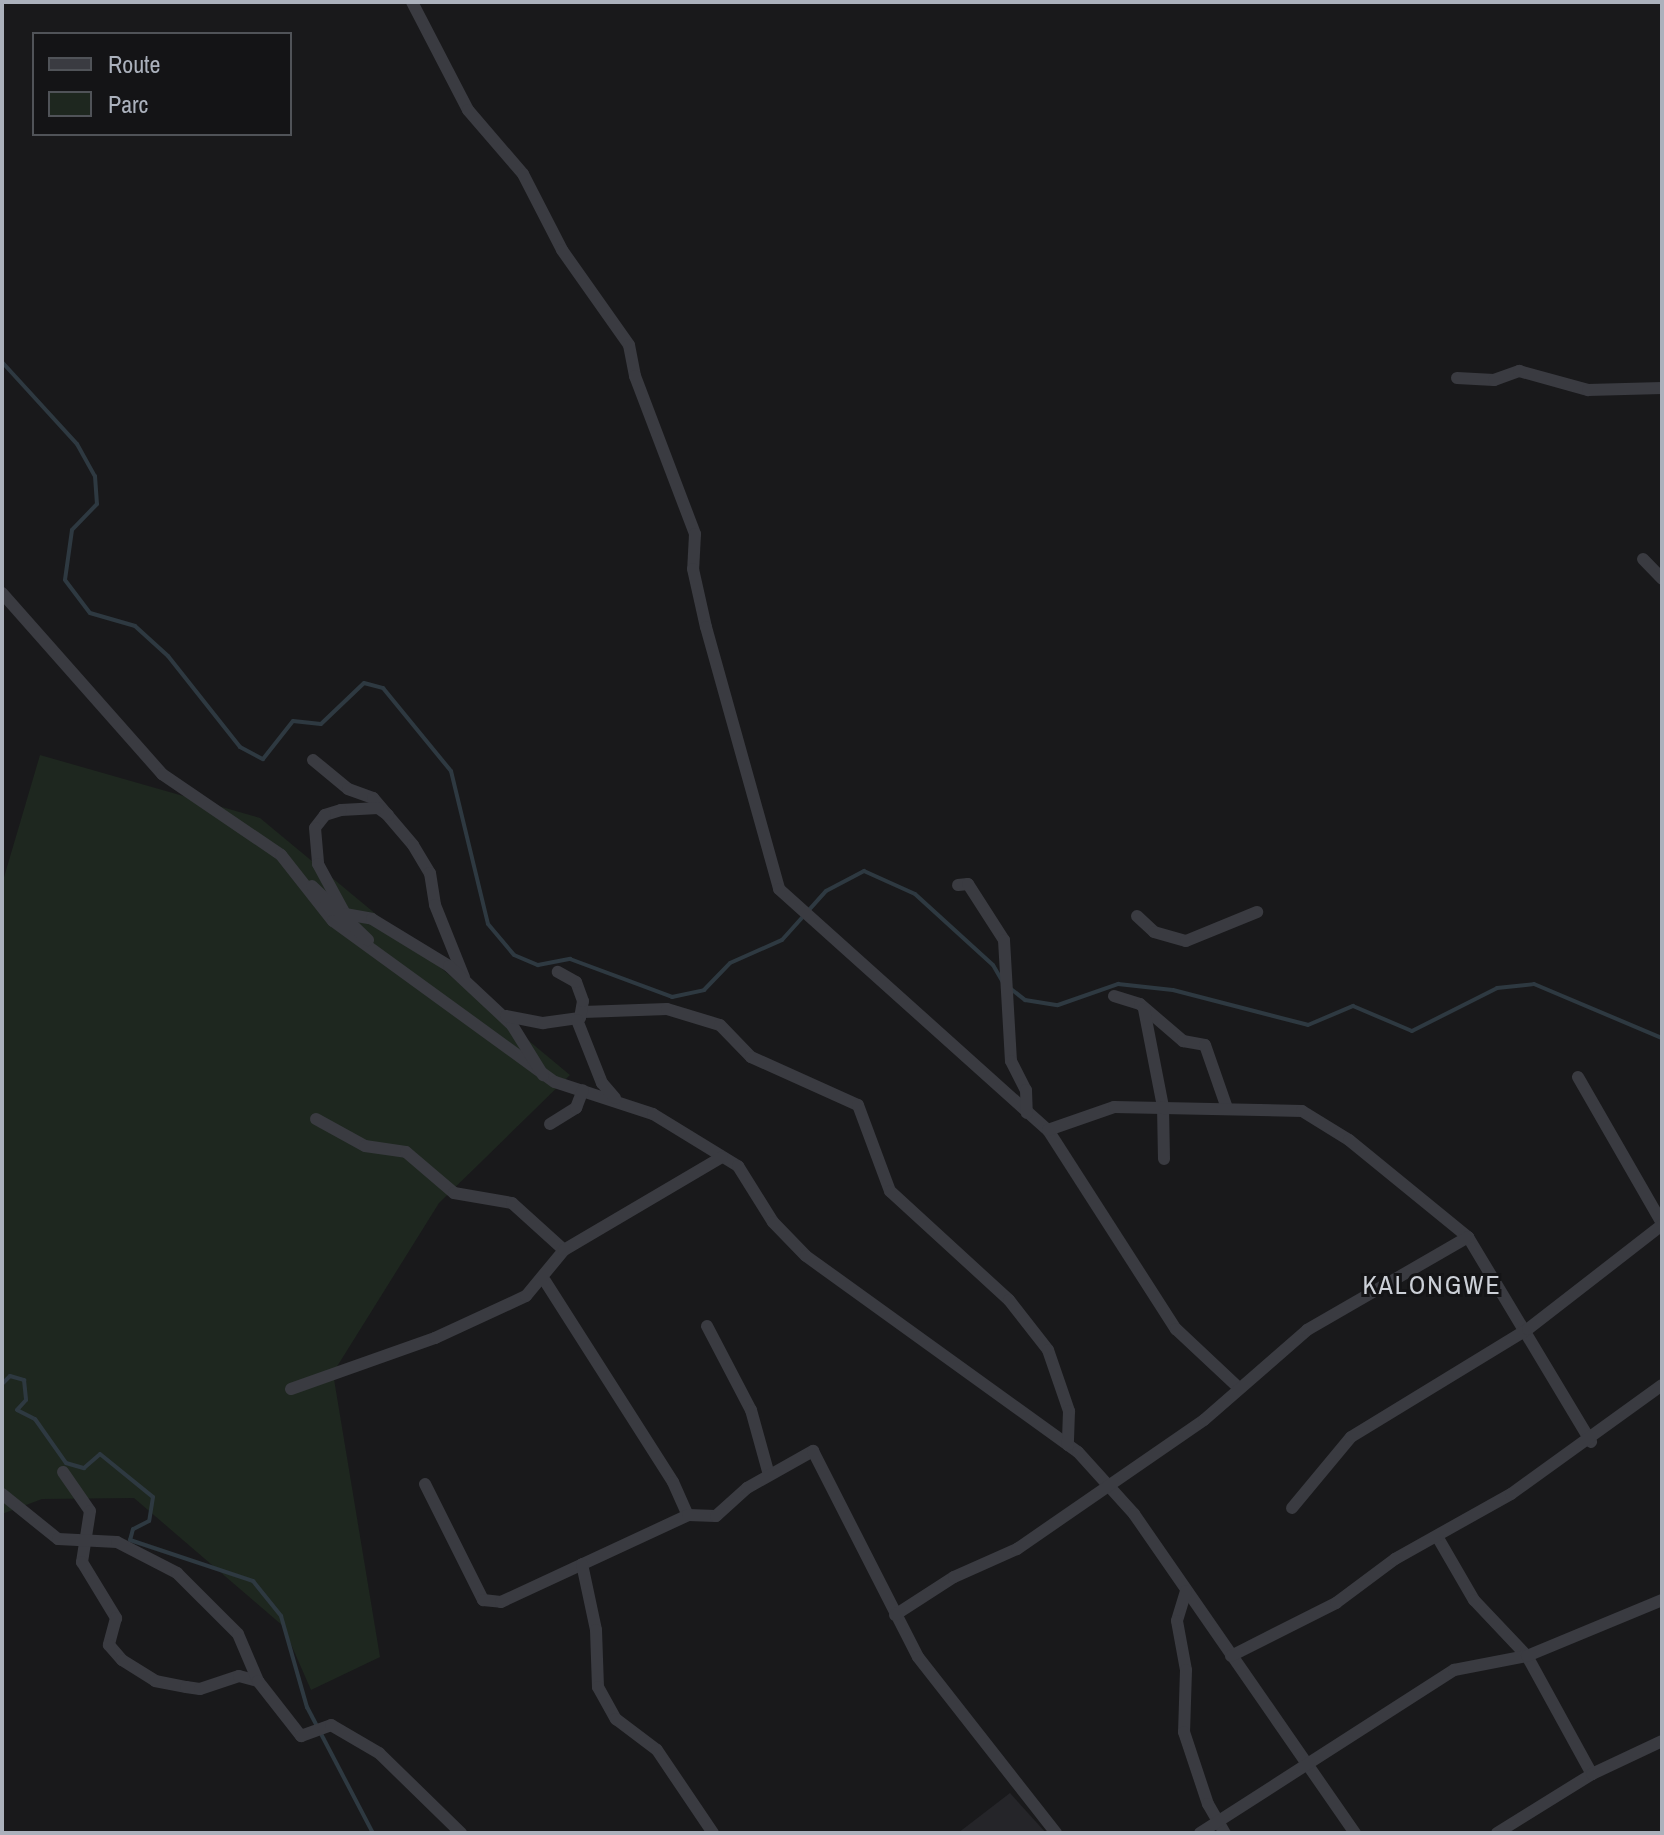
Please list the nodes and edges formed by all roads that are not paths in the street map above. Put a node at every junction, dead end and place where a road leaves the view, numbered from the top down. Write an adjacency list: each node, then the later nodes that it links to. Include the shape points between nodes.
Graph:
1 (412, 2): 27 (street, via 468,110 523,174 562,250 629,345 635,376 695,534 693,569 775,881 805,917 993,1075)
2 (1457, 378): 3 (street, via 1494,380 1519,371 1588,390)
3 (1662, 388)
4 (1643, 559): 5 (street)
5 (1662, 579)
6 (2, 593): 9 (street, via 162,774)
7 (313, 760): 8 (street)
8 (388, 815): 12 (street, via 378,808 341,810 325,815 315,828 318,864); 16 (street, via 430,873 435,905)
9 (298, 873): 12 (street); 14 (street, via 321,910)
10 (958, 885): 27 (street, via 968,884 1004,940 1011,1061 1026,1090)
11 (1257, 912): 13 (street, via 1186,941 1154,932)
12 (345, 914): 14 (street); 16 (street, via 372,919 416,942)
13 (1137, 916)
14 (369, 941): 21 (street)
15 (558, 972): 20 (street, via 576,982)
16 (467, 984): 19 (street)
17 (1114, 996): 18 (street)
18 (1144, 1009): 25 (street); 26 (street, via 1183,1041 1205,1045)
19 (499, 1015): 20 (street, via 543,1023); 21 (street, via 521,1036)
20 (580, 1016): 24 (street, via 602,1083); 43 (street, via 667,1009 720,1025 751,1057 858,1105 890,1191 1009,1300 1048,1350 1069,1411)
21 (543, 1075): 23 (street)
22 (1578, 1077): 33 (street)
23 (583, 1090): 24 (street); 29 (street, via 576,1108)
24 (616, 1100): 31 (street, via 675,1124)
25 (1163, 1107): 26 (street); 30 (street, via 1114,1107); 32 (street)
26 (1227, 1108): 34 (street, via 1302,1111 1426,1199)
27 (1027, 1113): 30 (street)
28 (316, 1119): 35 (street, via 365,1146 406,1152 454,1193 512,1203)
29 (550, 1124)
30 (1048, 1130): 40 (street, via 1176,1329)
31 (722, 1157): 35 (street); 43 (street, via 747,1174 773,1222 806,1256)
32 (1164, 1159)
33 (1662, 1224): 38 (street)
34 (1468, 1237): 38 (street); 40 (street, via 1344,1305)
35 (564, 1250): 36 (street)
36 (545, 1281): 41 (street, via 526,1296 435,1338); 50 (street, via 673,1482)
37 (707, 1326): 45 (street, via 750,1405)
38 (1528, 1329): 42 (street, via 1542,1366); 49 (street, via 1351,1437)
39 (1662, 1385): 42 (street)
40 (1239, 1388): 46 (street, via 1204,1420)
41 (291, 1389)
42 (1591, 1442): 51 (street)
43 (1068, 1445): 46 (street)
44 (63, 1472): 52 (street, via 90,1511)
45 (769, 1475): 50 (street, via 716,1516); 56 (street, via 804,1453 820,1457)
46 (1109, 1483): 54 (street); 56 (street, via 997,1562 954,1577)
47 (425, 1484): 53 (street, via 483,1600 501,1602)
48 (2, 1494): 52 (street, via 58,1539)
49 (1292, 1508)
50 (688, 1515): 53 (street)
51 (1438, 1538): 57 (street, via 1374,1573 1336,1603); 58 (street, via 1474,1600)
52 (84, 1540): 59 (street, via 117,1542 177,1573 238,1634); 59 (street, via 82,1562 116,1618 109,1645 122,1660 155,1681 186,1687 200,1689 239,1676)
53 (582, 1564): 65 (street, via 596,1630 598,1687 616,1719 657,1750)
54 (1186, 1591): 57 (street); 63 (street, via 1177,1621 1186,1670 1181,1715)
55 (1662, 1600): 58 (street)
56 (895, 1615): 66 (street, via 918,1657)
57 (1231, 1656): 61 (street)
58 (1527, 1656): 61 (street, via 1454,1670); 62 (street)
59 (258, 1681): 64 (street, via 301,1736 331,1725 379,1753)
60 (1662, 1741): 62 (street)
61 (1308, 1766): 63 (street); 68 (street)
62 (1592, 1774): 69 (street)
63 (1222, 1828): 67 (street)
64 (461, 1833)
65 (713, 1833)
66 (1056, 1833)
67 (1200, 1833)
68 (1355, 1833)
69 (1497, 1833)

